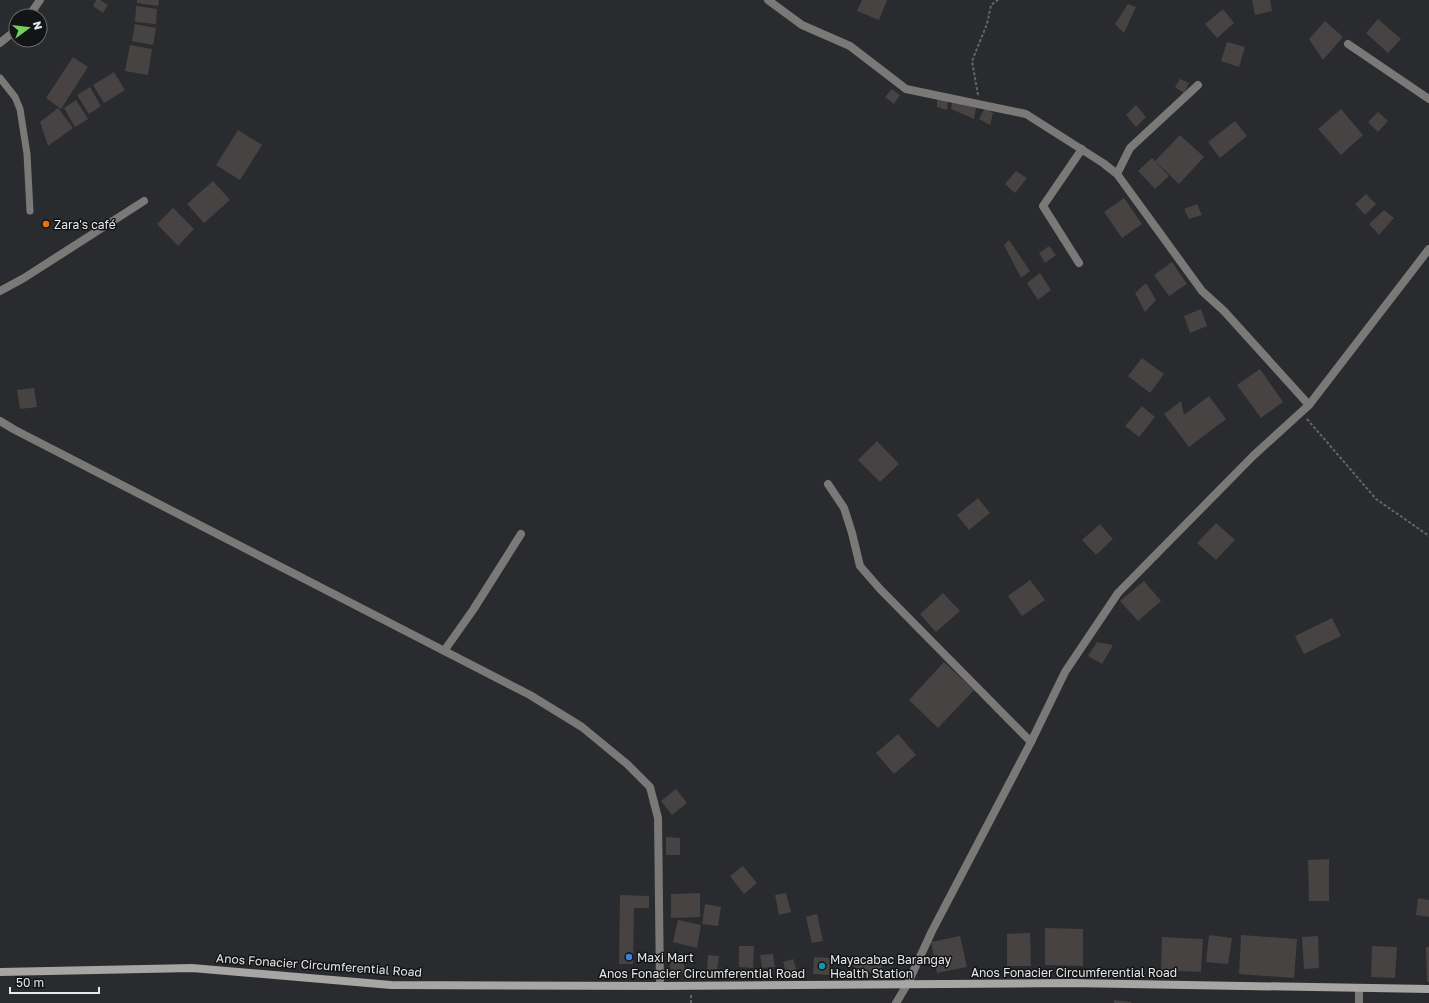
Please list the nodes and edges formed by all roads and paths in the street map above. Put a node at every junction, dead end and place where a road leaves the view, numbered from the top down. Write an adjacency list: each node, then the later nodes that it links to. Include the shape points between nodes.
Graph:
1 (768, 0): 9 (street, via 802,25 850,46 906,89)
2 (998, 0): 9 (path, via 991,5 987,24 972,60)
3 (8, 36): 4 (street)
4 (0, 43)
5 (1348, 44): 8 (street)
6 (0, 78): 13 (lane, via 15,97 20,109 27,154)
7 (1198, 85): 11 (street, via 1130,148)
8 (1429, 99)
9 (979, 104): 10 (street, via 1026,114)
10 (1082, 150): 11 (street); 15 (street, via 1043,206)
11 (1117, 174): 17 (street, via 1202,291 1224,311)
12 (144, 201): 16 (street)
13 (30, 211)
14 (1429, 249): 17 (street)
15 (1079, 263)
16 (0, 291)
17 (1309, 405): 18 (street)
18 (1301, 412): 22 (path, via 1376,499); 24 (street, via 1253,456 1118,593 1065,672)
19 (0, 421): 23 (street)
20 (828, 484): 24 (street, via 844,508 860,566)
21 (521, 534): 23 (street)
22 (1429, 536)
23 (444, 651): 27 (street, via 530,695 582,727 650,786 658,818)
24 (1031, 742): 26 (street, via 932,931)
25 (0, 972): 27 (main road, Anos Fonacier Circumferential Road, via 192,968 391,985)
26 (908, 983): 27 (main road, Anos Fonacier Circumferential Road); 28 (main road, Anos Fonacier Circumferential Road); 30 (street)
27 (660, 986)
28 (1359, 988): 29 (main road, Anos Fonacier Circumferential Road); 31 (street)
29 (1429, 989)
30 (896, 1003)
31 (1359, 1003)

